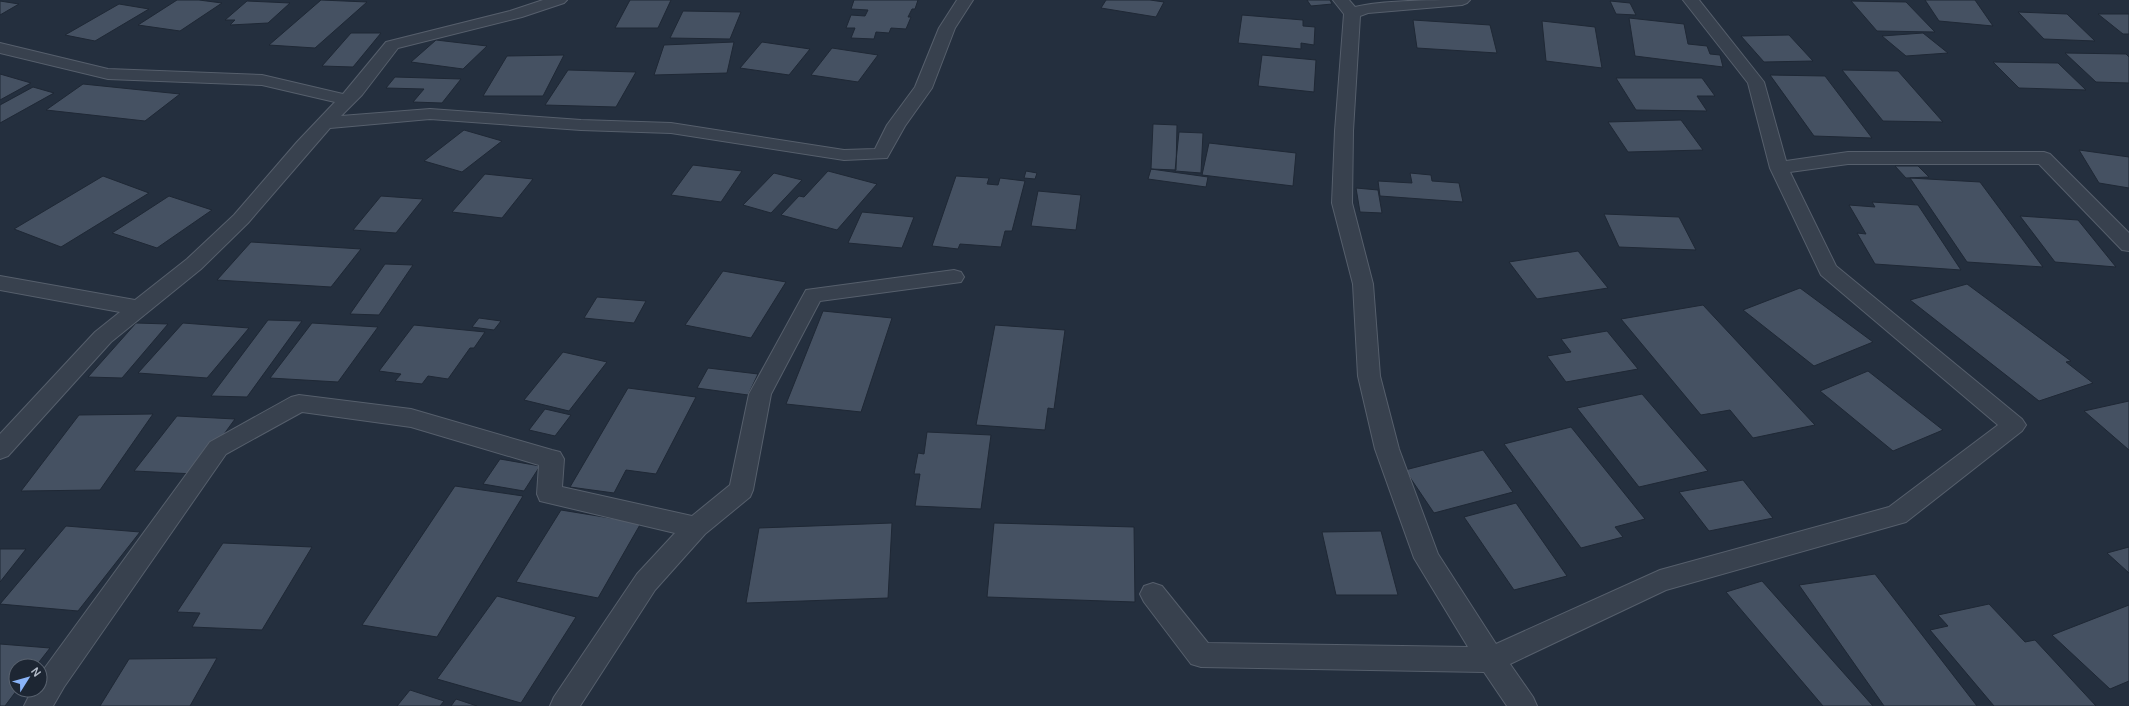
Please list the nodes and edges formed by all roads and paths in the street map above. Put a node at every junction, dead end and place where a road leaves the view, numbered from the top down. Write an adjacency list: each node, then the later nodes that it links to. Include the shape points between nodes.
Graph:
1 (559, 0): 7 (street, via 516,14 392,45)
2 (965, 0): 8 (street, via 947,28 923,88 896,125 881,154 844,155 671,128 581,125 430,114)
3 (1462, 0): 5 (street, via 1365,9)
4 (1691, 0): 9 (street, via 1756,82)
5 (1347, 7): 17 (street, via 1342,203 1363,284 1369,376 1387,449 1427,558)
6 (0, 48): 7 (street, via 108,74 262,80)
7 (347, 100): 8 (street)
8 (325, 123): 13 (street, via 242,219 194,264)
9 (1779, 168): 10 (street, via 1848,158 2044,158); 17 (street, via 1828,270 2014,425 1897,515 1660,581)
10 (2129, 245)
11 (954, 277): 15 (street, via 813,295 760,394 741,490)
12 (0, 283): 13 (street)
13 (138, 308): 14 (street, via 103,336)
14 (0, 450)
15 (696, 526): 18 (street, via 549,494 552,459 411,418 299,403 218,448 54,678); 19 (street, via 646,582)
16 (1153, 594): 17 (street, via 1201,655)
17 (1491, 660): 20 (street)
18 (38, 706)
19 (564, 706)
20 (1523, 706)

